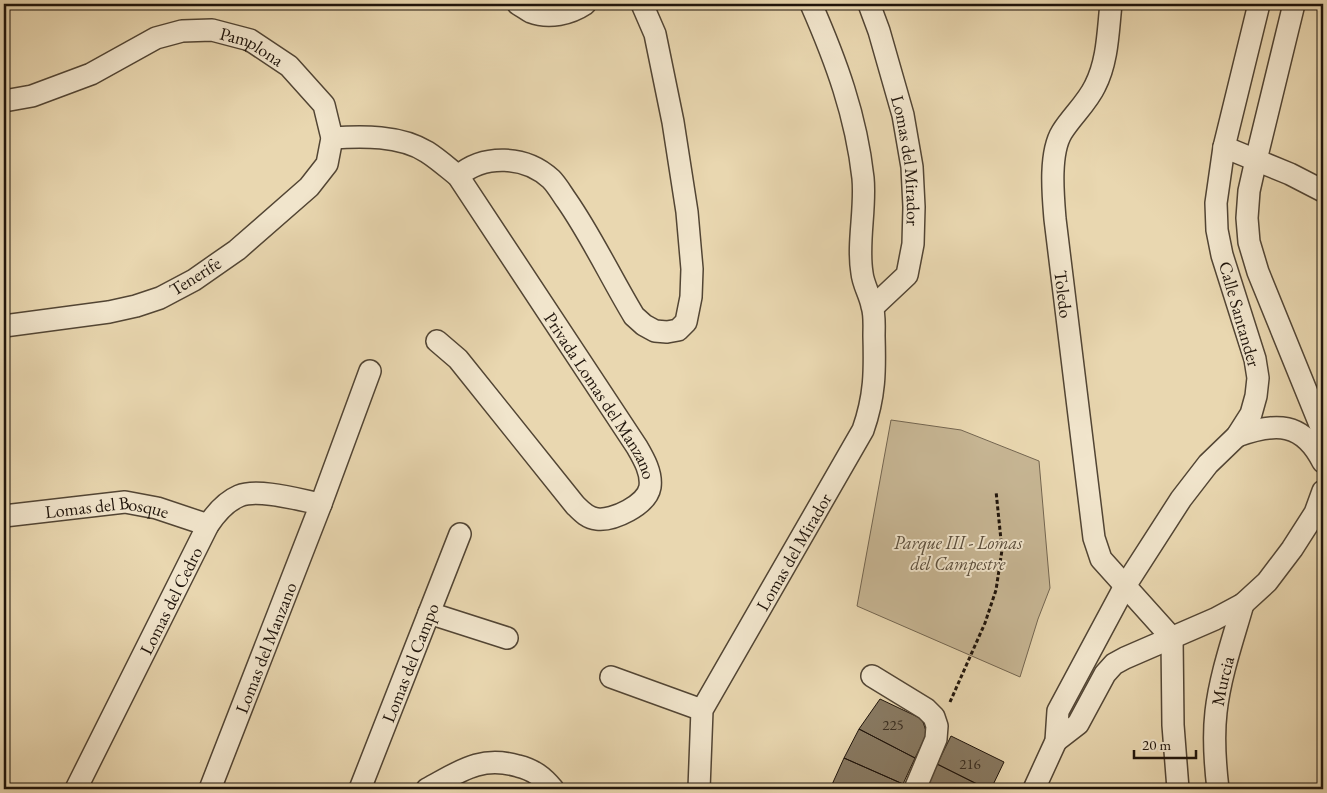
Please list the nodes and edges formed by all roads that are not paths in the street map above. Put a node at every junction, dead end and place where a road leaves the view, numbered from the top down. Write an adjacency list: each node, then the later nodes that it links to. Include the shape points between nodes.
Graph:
1 (518, 4): 2 (street, via 531,12 550,16 576,10)
2 (585, 4)
3 (642, 4): 13 (street, via 655,34 687,212 691,297 686,322 678,330 655,331 634,316 578,218 552,180 527,164 502,160 481,162)
4 (810, 4): 15 (street, Lomas del Mirador, via 837,64 850,105 863,179 862,274)
5 (869, 4): 15 (street, Lomas del Mirador, via 903,115 912,167 914,207 913,244 907,274)
6 (1111, 4): 27 (street, Toledo, via 1096,86 1061,134 1052,182 1094,538 1102,559)
7 (1259, 4): 11 (street, Calle Santander)
8 (1294, 4): 12 (street, Calle Santander)
9 (4, 101): 10 (street, Pamplona, via 32,96 91,74 156,38 182,31 212,30 250,40 288,66 324,105)
10 (332, 138): 13 (street, via 357,136 407,144 426,151); 16 (street, Tenerife, via 327,164 309,187 237,250 194,280 160,298 136,306)
11 (1224, 147): 12 (street); 20 (street, Calle Santander, via 1216,203 1217,230 1258,378 1251,414)
12 (1256, 160): 14 (street); 19 (street, Calle Santander, via 1249,191 1249,242 1258,272)
13 (458, 176): 17 (street, Privada Lomas del Manzano, via 638,447 650,480 648,495 622,514 598,519 588,516 458,359)
14 (1323, 191)
15 (873, 307): 34 (street, Lomas del Mirador, via 873,395 863,430)
16 (4, 326)
17 (437, 341)
18 (370, 371): 23 (street)
19 (1323, 432)
20 (1237, 436): 21 (street, via 1256,429 1295,430 1316,448); 27 (street, Calle Santander, via 1208,464 1181,499)
21 (1323, 462)
22 (1323, 491): 28 (street, via 1315,513 1292,549 1267,582)
23 (321, 504): 25 (street, Lomas del Cedro, via 250,493 228,502); 37 (street, Lomas del Manzano)
24 (4, 516): 25 (street, Lomas del Bosque, via 125,502 157,508)
25 (208, 525): 36 (street, Lomas del Cedro)
26 (460, 534): 29 (street, Lomas del Campo)
27 (1125, 586): 31 (street, Toledo); 35 (street, Calle Santander, via 1058,711)
28 (1243, 604): 31 (street); 45 (street, Murcia, via 1216,712 1214,753)
29 (429, 613): 30 (street); 38 (street, Lomas del Campo)
30 (506, 638)
31 (1172, 638): 35 (street, via 1114,664 1104,674 1078,724); 44 (street)
32 (872, 676): 42 (street, via 934,717 937,726 934,748)
33 (611, 677): 34 (street)
34 (702, 710): 41 (street, Lomas del Mirador)
35 (1056, 741): 43 (street)
36 (76, 789)
37 (210, 789)
38 (360, 789)
39 (427, 789): 40 (street, via 465,768 492,761 530,769)
40 (553, 789)
41 (699, 789)
42 (915, 789)
43 (1034, 789)
44 (1178, 789)
45 (1218, 789)

